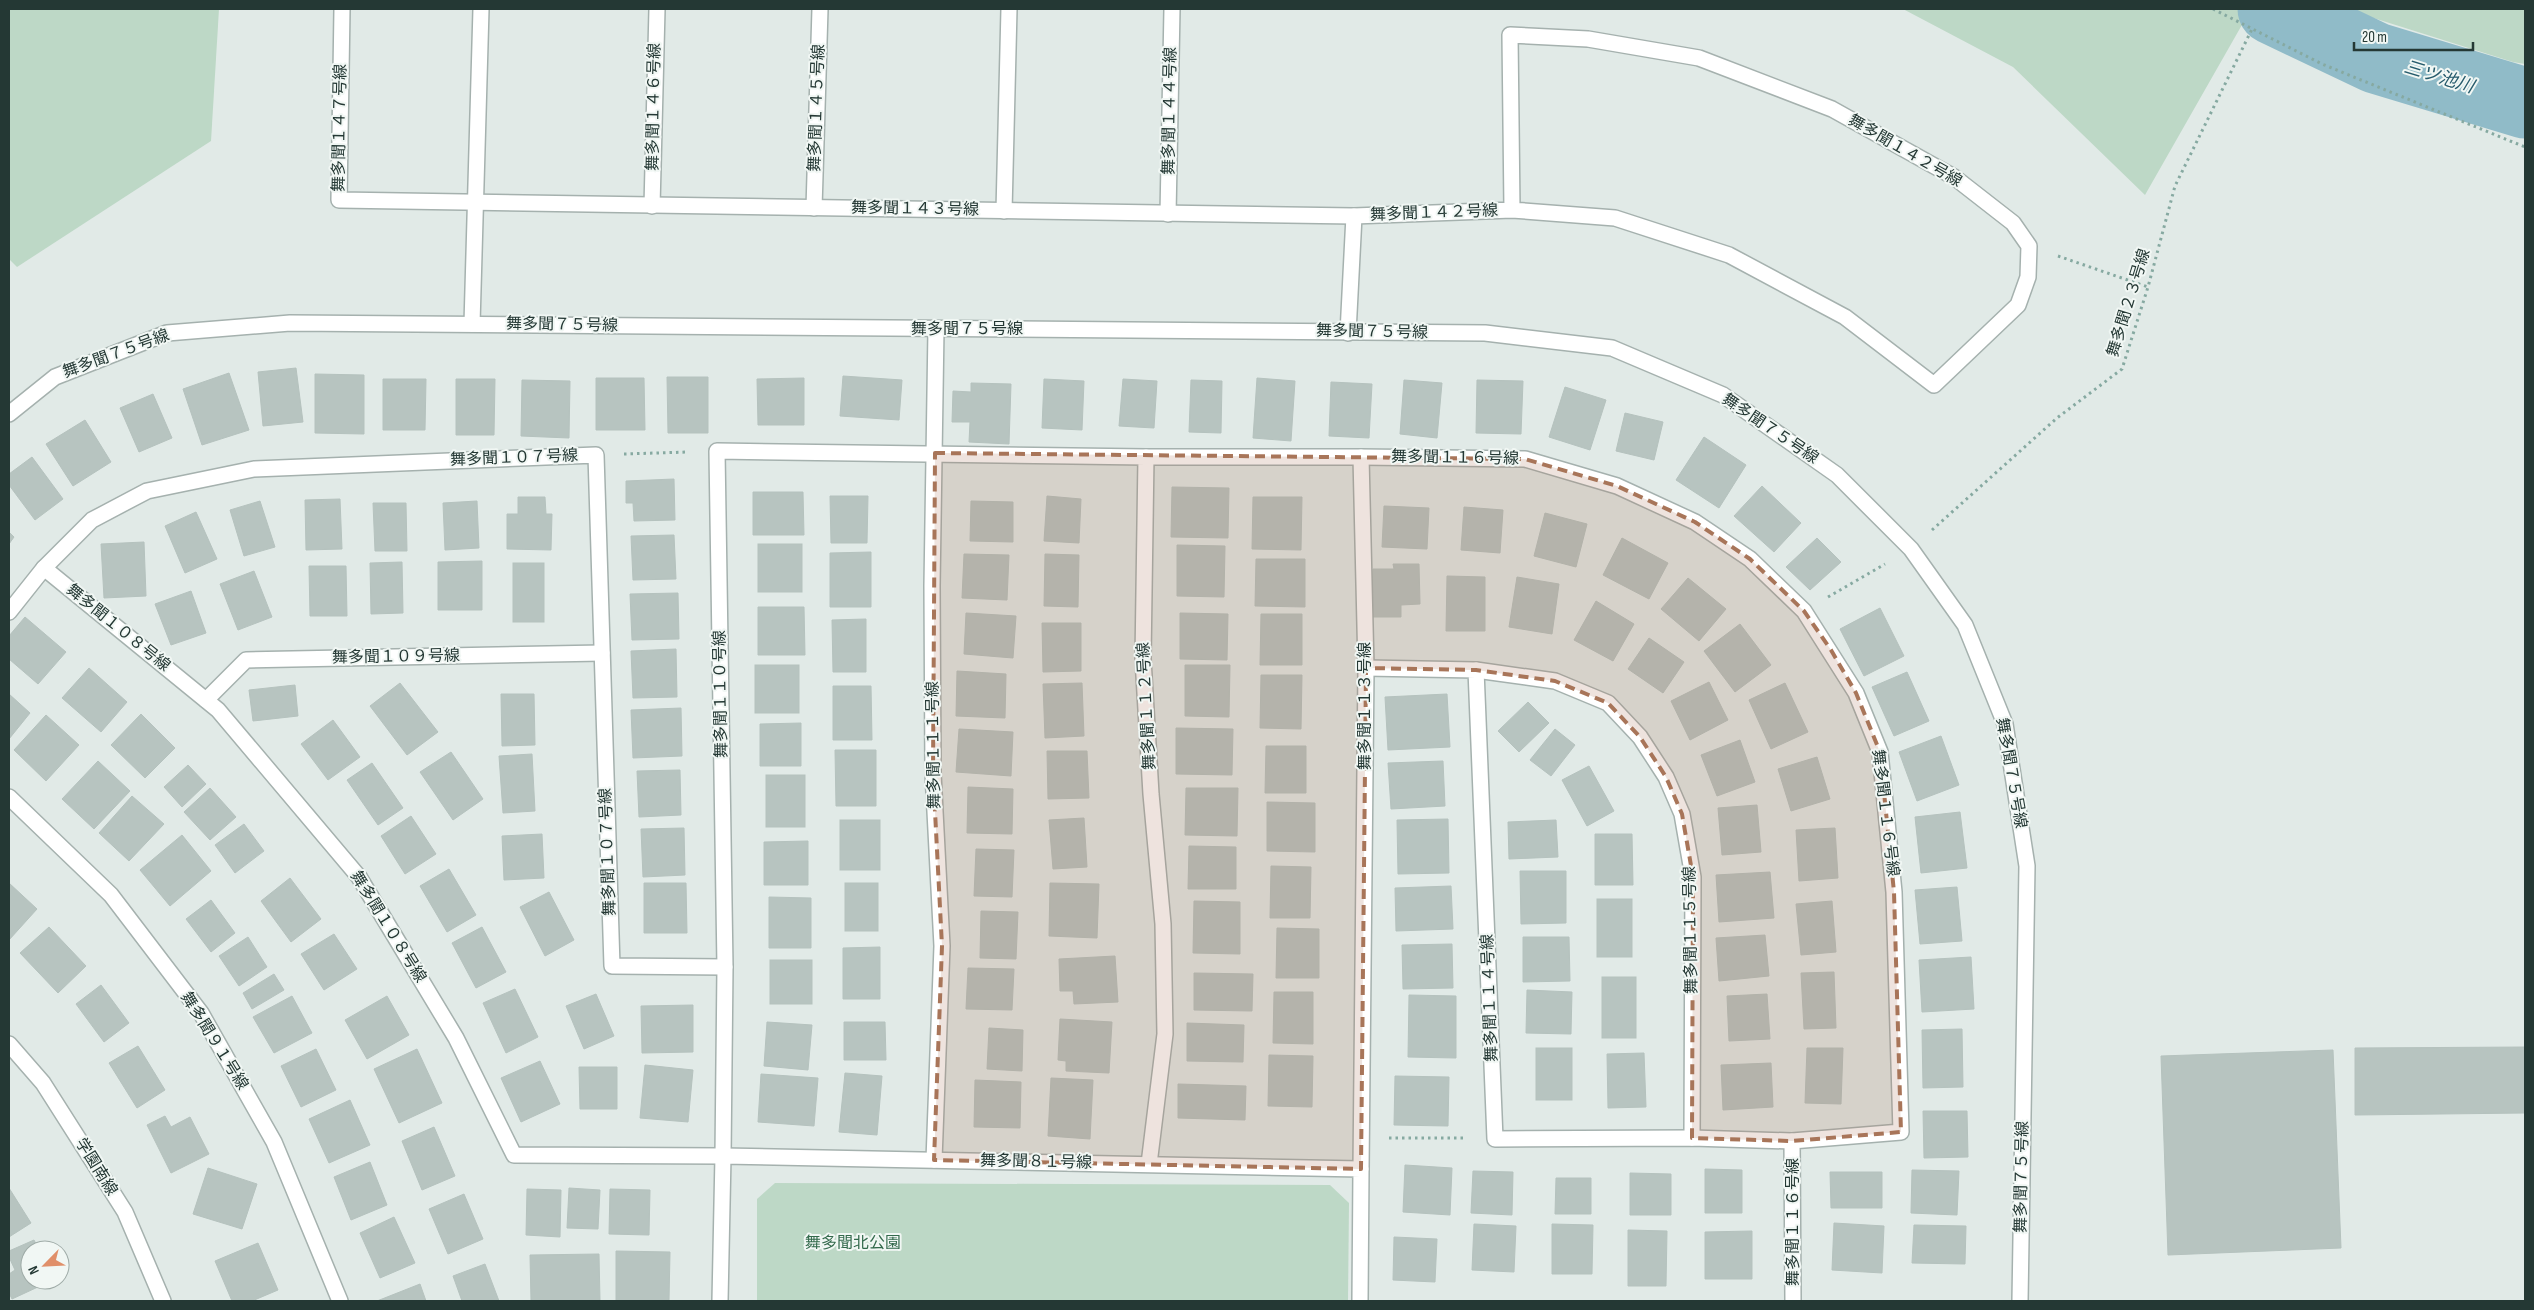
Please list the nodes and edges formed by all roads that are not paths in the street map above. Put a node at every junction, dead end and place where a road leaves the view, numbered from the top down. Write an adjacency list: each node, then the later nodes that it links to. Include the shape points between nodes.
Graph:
1 (342, 9): 7 (street, 舞多聞１４７号線, via 339,200)
2 (481, 9): 7 (street)
3 (656, 9): 8 (street, 舞多聞１４６号線)
4 (820, 9): 9 (street, 舞多聞１４５号線)
5 (1009, 9): 11 (street)
6 (1172, 9): 12 (street, 舞多聞１４４号線)
7 (475, 202): 8 (street, 舞多聞１４３号線); 14 (street)
8 (652, 206): 9 (street, 舞多聞１４３号線)
9 (814, 208): 11 (street, 舞多聞１４３号線)
10 (1512, 210): 10 (street, 舞多聞１４２号線, via 1615,218 1730,255 1845,317 1934,385 2018,305 2028,277 2029,246 2013,223 1954,177 1832,109 1699,58 1588,39 1510,35); 13 (street, 舞多聞１４２号線)
11 (1004, 211): 12 (street, 舞多聞１４３号線)
12 (1168, 214): 13 (street, 舞多聞１４３号線)
13 (1354, 216): 16 (street, 舞多聞１４２号線)
14 (472, 324): 15 (street, 舞多聞７５号線); 17 (street, 舞多聞７５号線, via 290,324 167,333 55,377)
15 (936, 329): 16 (street, 舞多聞７５号線); 18 (street, 舞多聞１１１号線)
16 (1348, 333): 41 (street, 舞多聞７５号線, via 1484,333 1612,348 1723,396 1837,475 1911,549 1965,625 2005,724 2025,856)
17 (9, 414)
18 (935, 453): 20 (street); 28 (street, 舞多聞１１０号線, via 717,451); 33 (street, 舞多聞１１１号線, via 933,773 942,946)
19 (1361, 457): 20 (street); 24 (street, 舞多聞１１３号線); 31 (street, 舞多聞１１６号線, via 1526,459 1618,486 1695,522 1750,559 1804,611 1856,693 1880,752 1894,892 1902,1132)
20 (1146, 458): 34 (street, 舞多聞１１２号線, via 1143,659 1163,924 1165,1034)
21 (44, 568): 22 (street, 舞多聞１０７号線); 23 (street, 舞多聞１０７号線, via 92,520 147,491 254,469 596,455); 26 (street, 舞多聞１０８号線)
22 (9, 612)
23 (602, 653): 26 (street, 舞多聞１０９号線, via 246,660); 28 (street, 舞多聞１０７号線, via 612,966)
24 (1366, 668): 25 (street); 35 (street, 舞多聞１１３号線)
25 (1476, 670): 30 (street, 舞多聞１１５号線, via 1555,681 1608,704 1640,737 1666,777 1682,814 1693,877); 30 (street, 舞多聞１１４号線, via 1496,1139)
26 (206, 700): 32 (street, 舞多聞１０８号線, via 218,710 359,877 456,1038 514,1155)
27 (9, 797): 37 (street, 舞多聞９１号線, via 111,894 200,1013 274,1142)
28 (724, 967): 32 (street, 舞多聞１１０号線)
29 (9, 1044): 36 (street, 学園南線, via 43,1083 125,1212)
30 (1692, 1138): 31 (street)
31 (1792, 1141): 40 (street, 舞多聞１１６号線)
32 (723, 1156): 33 (street, 舞多聞８１号線); 38 (street)
33 (934, 1160): 34 (street, 舞多聞８１号線)
34 (1149, 1164): 35 (street, 舞多聞８１号線)
35 (1361, 1169): 39 (street)
36 (163, 1301)
37 (340, 1301)
38 (720, 1301)
39 (1360, 1301)
40 (1793, 1301)
41 (2020, 1301)

